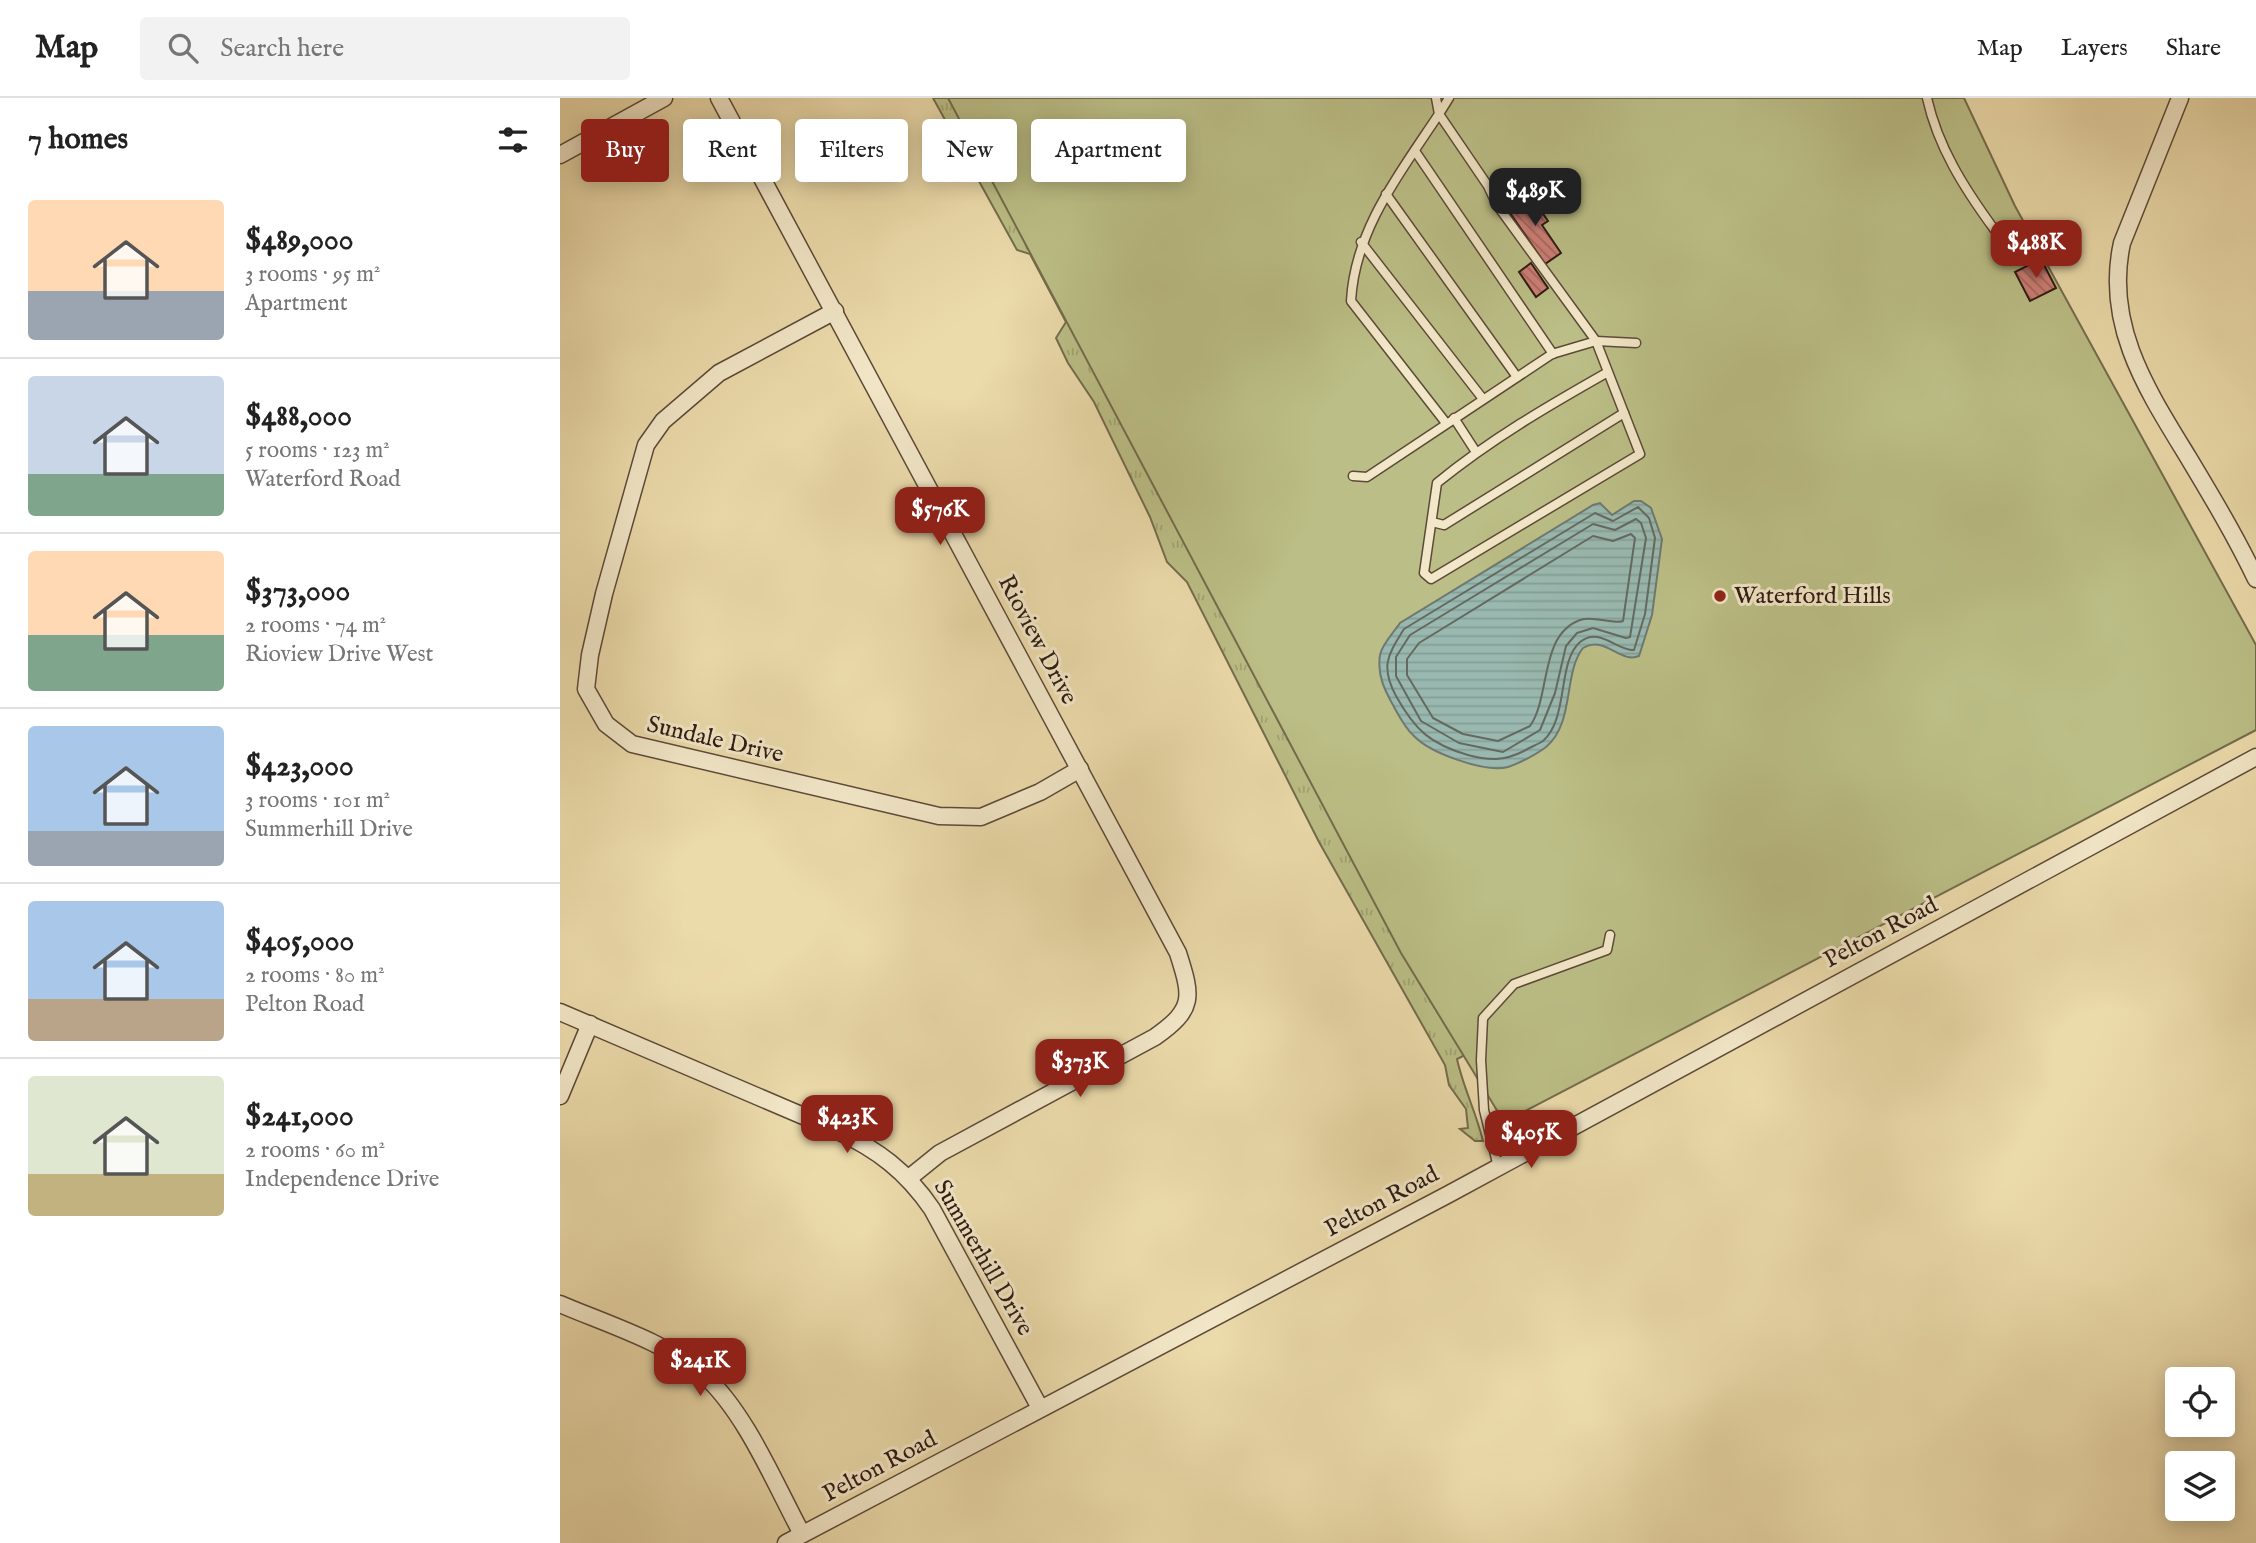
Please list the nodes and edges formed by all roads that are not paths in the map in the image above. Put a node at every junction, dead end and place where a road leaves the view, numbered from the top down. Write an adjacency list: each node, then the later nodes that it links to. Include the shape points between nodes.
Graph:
1 (664, 98): 9 (street)
2 (719, 98): 13 (street, Rioview Drive)
3 (1436, 98): 7 (lane)
4 (1449, 98): 7 (lane)
5 (1927, 98): 11 (lane, via 1935,134)
6 (2180, 98): 25 (street, via 2122,243 2116,288 2119,313 2148,392)
7 (1439, 114): 8 (lane); 14 (lane, via 1504,215)
8 (1415, 151): 10 (lane); 16 (lane)
9 (560, 155)
10 (1386, 194): 12 (lane); 18 (lane)
11 (1994, 229)
12 (1361, 242): 19 (lane); 21 (lane, via 1352,271 1351,301)
13 (835, 311): 27 (street, Rioview Drive); 27 (street, Sundale Drive, via 719,373 672,412 646,445 590,655 586,689 599,714 632,744 939,816 981,817)
14 (1596, 341): 15 (lane); 16 (lane); 17 (lane)
15 (1636, 343)
16 (1553, 354): 18 (lane)
17 (1608, 372): 20 (lane); 22 (lane)
18 (1517, 377): 19 (lane)
19 (1483, 399): 21 (lane)
20 (1624, 413): 24 (lane, via 1444,525); 24 (lane, via 1640,454 1431,579 1424,573)
21 (1450, 421): 22 (lane); 23 (lane, via 1367,477)
22 (1476, 452): 24 (lane, via 1437,483)
23 (1353, 476)
24 (1432, 522)
25 (2256, 579)
26 (2256, 757): 32 (street, Pelton Road)
27 (1080, 769): 33 (street, Rioview Drive, via 1178,953 1188,984 1186,1010 1156,1037 940,1153)
28 (1610, 936): 32 (lane, via 1607,950 1514,984 1483,1018 1484,1110)
29 (560, 1012): 30 (street, Summerhill Drive)
30 (590, 1024): 31 (street); 33 (street, Summerhill Drive, via 849,1136 873,1148)
31 (560, 1096)
32 (1498, 1167): 35 (street, Pelton Road)
33 (909, 1178): 35 (street, Summerhill Drive, via 961,1259)
34 (560, 1304): 36 (street, via 683,1360 704,1375 740,1421)
35 (1040, 1408): 36 (street, Pelton Road)
36 (802, 1534): 37 (street, Pelton Road)
37 (786, 1543)

